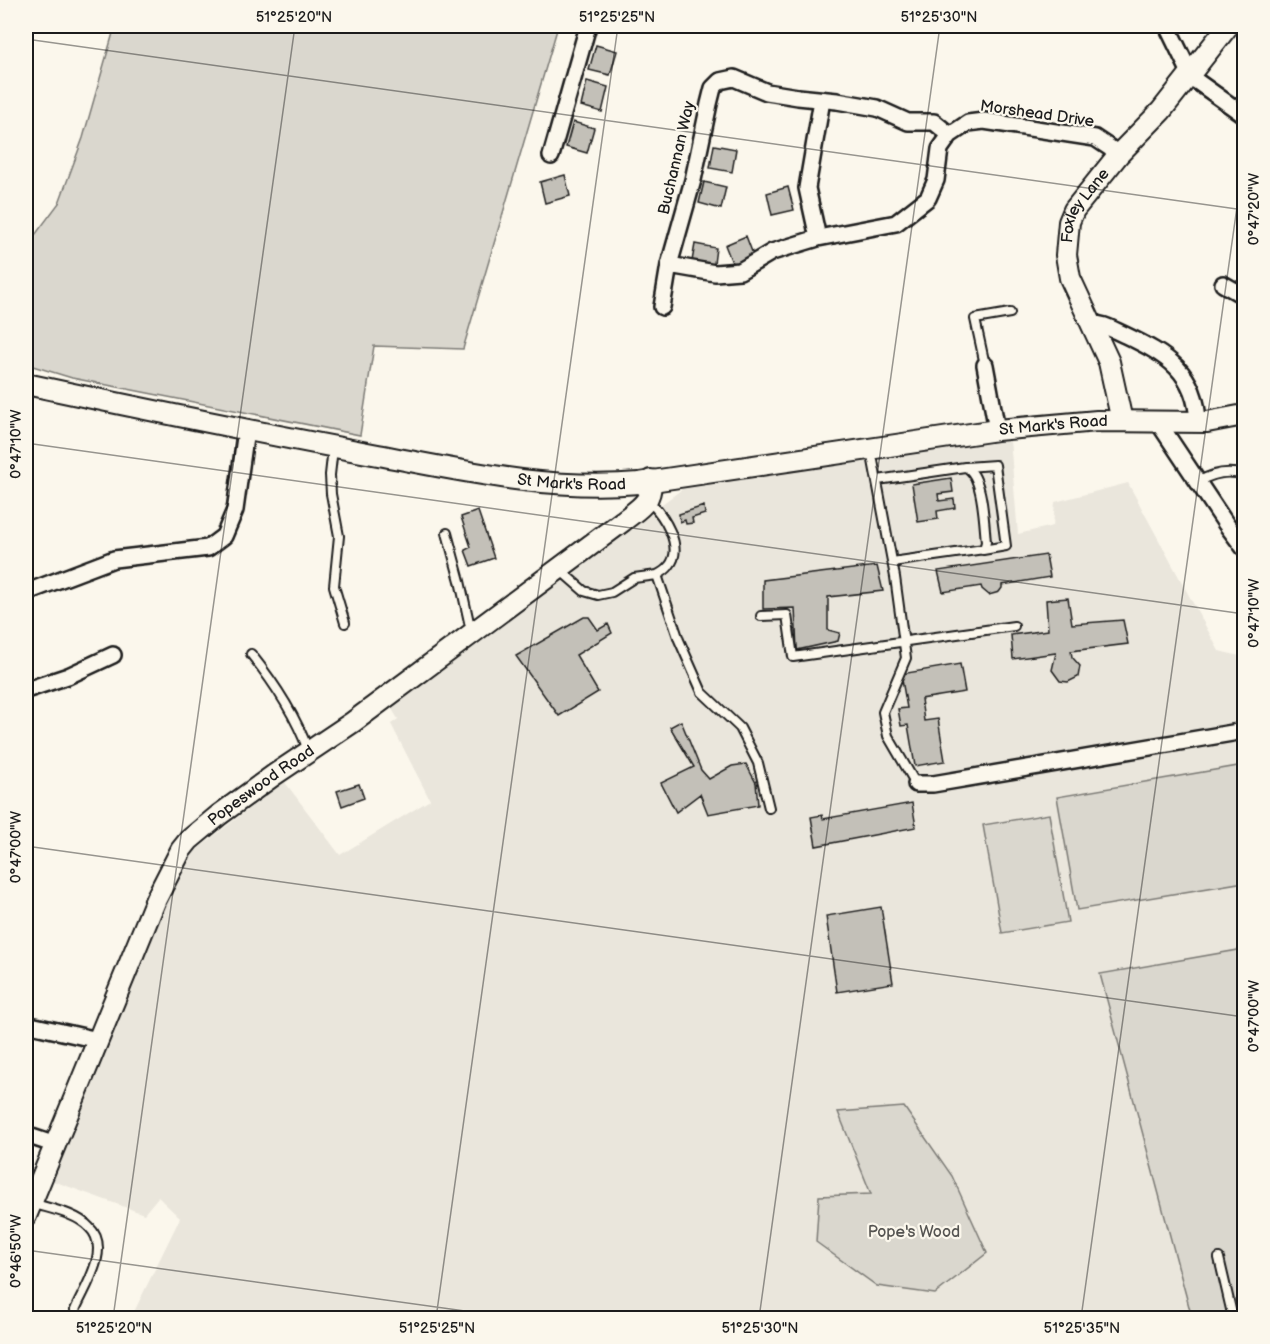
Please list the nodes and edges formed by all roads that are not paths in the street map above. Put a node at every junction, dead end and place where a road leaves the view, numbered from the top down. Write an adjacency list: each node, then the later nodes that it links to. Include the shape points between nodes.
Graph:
1 (588, 26): 9 (street)
2 (1167, 26): 4 (street)
3 (1221, 27): 4 (street, Foxley Lane)
4 (1189, 74): 6 (street); 8 (street, Foxley Lane, via 1161,111)
5 (822, 100): 7 (street, Buchannan Way, via 877,108 908,122 934,122); 10 (street, via 807,188); 11 (street, Buchannan Way, via 767,92 734,78 720,81 713,88)
6 (1245, 115)
7 (950, 135): 8 (street, Morshead Drive, via 976,122 1032,128 1095,138); 10 (street, via 940,149 936,180 928,198 896,223)
8 (1119, 154): 16 (street, Foxley Lane, via 1074,210 1067,231 1066,255 1071,278)
9 (551, 156)
10 (818, 238): 11 (street, via 772,252 740,271 716,273)
11 (669, 266): 14 (street, Buchannan Way)
12 (1223, 284): 13 (street)
13 (1245, 296)
14 (662, 307)
15 (1010, 313): 17 (lane, via 975,319)
16 (1090, 324): 20 (street, Foxley Lane, via 1109,362); 22 (street, via 1101,323 1169,360 1193,388)
17 (985, 365): 24 (street)
18 (27, 390): 23 (street, St Mark's Road)
19 (1245, 415): 22 (street, St Mark's Road)
20 (1122, 421): 21 (street, St Mark's Road); 24 (street, St Mark's Road)
21 (1158, 422): 22 (street, St Mark's Road); 31 (street)
22 (1198, 422)
23 (246, 430): 25 (street, St Mark's Road); 39 (street, via 235,510 224,536 208,548 114,559)
24 (997, 430): 26 (street, St Mark's Road)
25 (333, 447): 29 (street, St Mark's Road, via 542,483 609,486); 41 (lane, via 330,475 339,537 334,586)
26 (871, 450): 29 (street, St Mark's Road); 30 (lane)
27 (964, 467): 30 (lane); 35 (lane, via 974,474 978,485 986,542); 35 (lane, via 995,465 1006,546)
28 (1245, 475): 31 (lane, via 1210,475)
29 (651, 480): 32 (street)
30 (878, 480): 36 (lane)
31 (1198, 482): 34 (street)
32 (648, 500): 37 (street, Popeswood Road); 38 (lane, via 671,534 675,555)
33 (447, 533): 43 (lane)
34 (1245, 548)
35 (981, 550): 36 (lane)
36 (892, 562): 44 (lane)
37 (558, 569): 38 (lane, via 584,591 598,595 612,592 634,578); 43 (street, Popeswood Road)
38 (657, 576): 51 (lane, via 702,692 740,728 758,763)
39 (27, 592)
40 (761, 616): 44 (lane, via 787,615 793,657)
41 (345, 623)
42 (1014, 626): 44 (lane)
43 (471, 634): 49 (street, Popeswood Road)
44 (904, 643): 50 (lane, via 906,658 883,712 888,736)
45 (251, 654): 49 (lane, via 273,681)
46 (113, 655): 47 (street)
47 (26, 690)
48 (1245, 731): 50 (street)
49 (308, 752): 53 (street, Popeswood Road, via 219,815 181,850 156,899)
50 (916, 784)
51 (769, 808)
52 (26, 1024): 53 (street)
53 (98, 1040): 55 (street, Popeswood Road)
54 (26, 1136): 55 (street)
55 (56, 1145): 56 (street, Popeswood Road)
56 (28, 1207): 58 (lane, via 78,1219 90,1227 98,1240 96,1264)
57 (1219, 1258): 59 (lane)
58 (75, 1310)
59 (1233, 1318)

